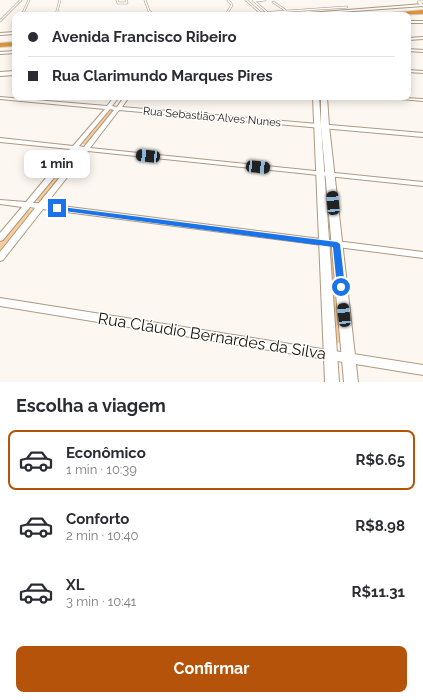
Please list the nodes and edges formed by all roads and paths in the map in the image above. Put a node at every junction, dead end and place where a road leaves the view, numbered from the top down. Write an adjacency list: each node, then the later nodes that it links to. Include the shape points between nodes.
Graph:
1 (21, 0): 27 (lane)
2 (29, 0): 15 (lane)
3 (60, 0): 16 (lane)
4 (117, 0): 5 (lane, via 123,4 127,3)
5 (126, 0)
6 (145, 0): 17 (lane)
7 (228, 0): 18 (lane, via 232,5)
8 (253, 0): 9 (lane); 10 (lane); 20 (lane)
9 (265, 0)
10 (246, 1): 19 (lane)
11 (273, 2): 21 (lane)
12 (423, 2): 13 (lane, via 418,2)
13 (423, 5): 23 (street)
14 (347, 7): 22 (lane)
15 (24, 12)
16 (57, 12)
17 (150, 12)
18 (227, 12)
19 (260, 12)
20 (266, 12)
21 (285, 12)
22 (296, 12)
23 (332, 12)
24 (423, 13): 25 (highway); 26 (highway)
25 (411, 14)
26 (411, 15)
27 (0, 21)
28 (411, 22): 29 (street)
29 (423, 22)
30 (12, 33): 31 (street)
31 (0, 34)
32 (423, 38): 33 (street)
33 (411, 39)
34 (12, 43): 35 (highway)
35 (0, 44)
36 (411, 50): 37 (street)
37 (423, 51)
38 (12, 52): 39 (street)
39 (0, 53)
40 (411, 71): 41 (street)
41 (423, 72)
42 (12, 73): 43 (street)
43 (0, 74)
44 (0, 98): 45 (street, Rua Sebastião Alves Nunes)
45 (12, 99)
46 (411, 99): 52 (street)
47 (22, 100): 53 (street, Rua Sebastião Alves Nunes)
48 (115, 100): 53 (street)
49 (125, 100): 54 (street)
50 (317, 100): 55 (street)
51 (324, 100): 55 (street)
52 (423, 100)
53 (108, 108): 54 (street, Rua Sebastião Alves Nunes); 58 (street)
54 (118, 108): 55 (street, Rua Sebastião Alves Nunes); 59 (street)
55 (321, 126): 56 (street, Rua Sebastião Alves Nunes); 60 (street)
56 (423, 135)
57 (0, 140): 58 (street)
58 (75, 148): 59 (street); 63 (street)
59 (86, 150): 60 (street); 64 (street)
60 (326, 174): 61 (street); 66 (street); 67 (street)
61 (423, 184)
62 (0, 202): 63 (street)
63 (28, 206): 64 (street); 65 (street)
64 (41, 206): 66 (street); 69 (street)
65 (0, 238)
66 (324, 242): 67 (street); 71 (street)
67 (337, 244): 68 (street); 72 (street)
68 (423, 255)
69 (0, 258)
70 (0, 302): 71 (street, Rua Cláudio Bernardes da Silva)
71 (331, 355): 72 (street, Rua Cláudio Bernardes da Silva); 74 (street)
72 (349, 357): 73 (street, Rua Cláudio Bernardes da Silva); 75 (street)
73 (423, 370)
74 (332, 382)
75 (351, 382)

